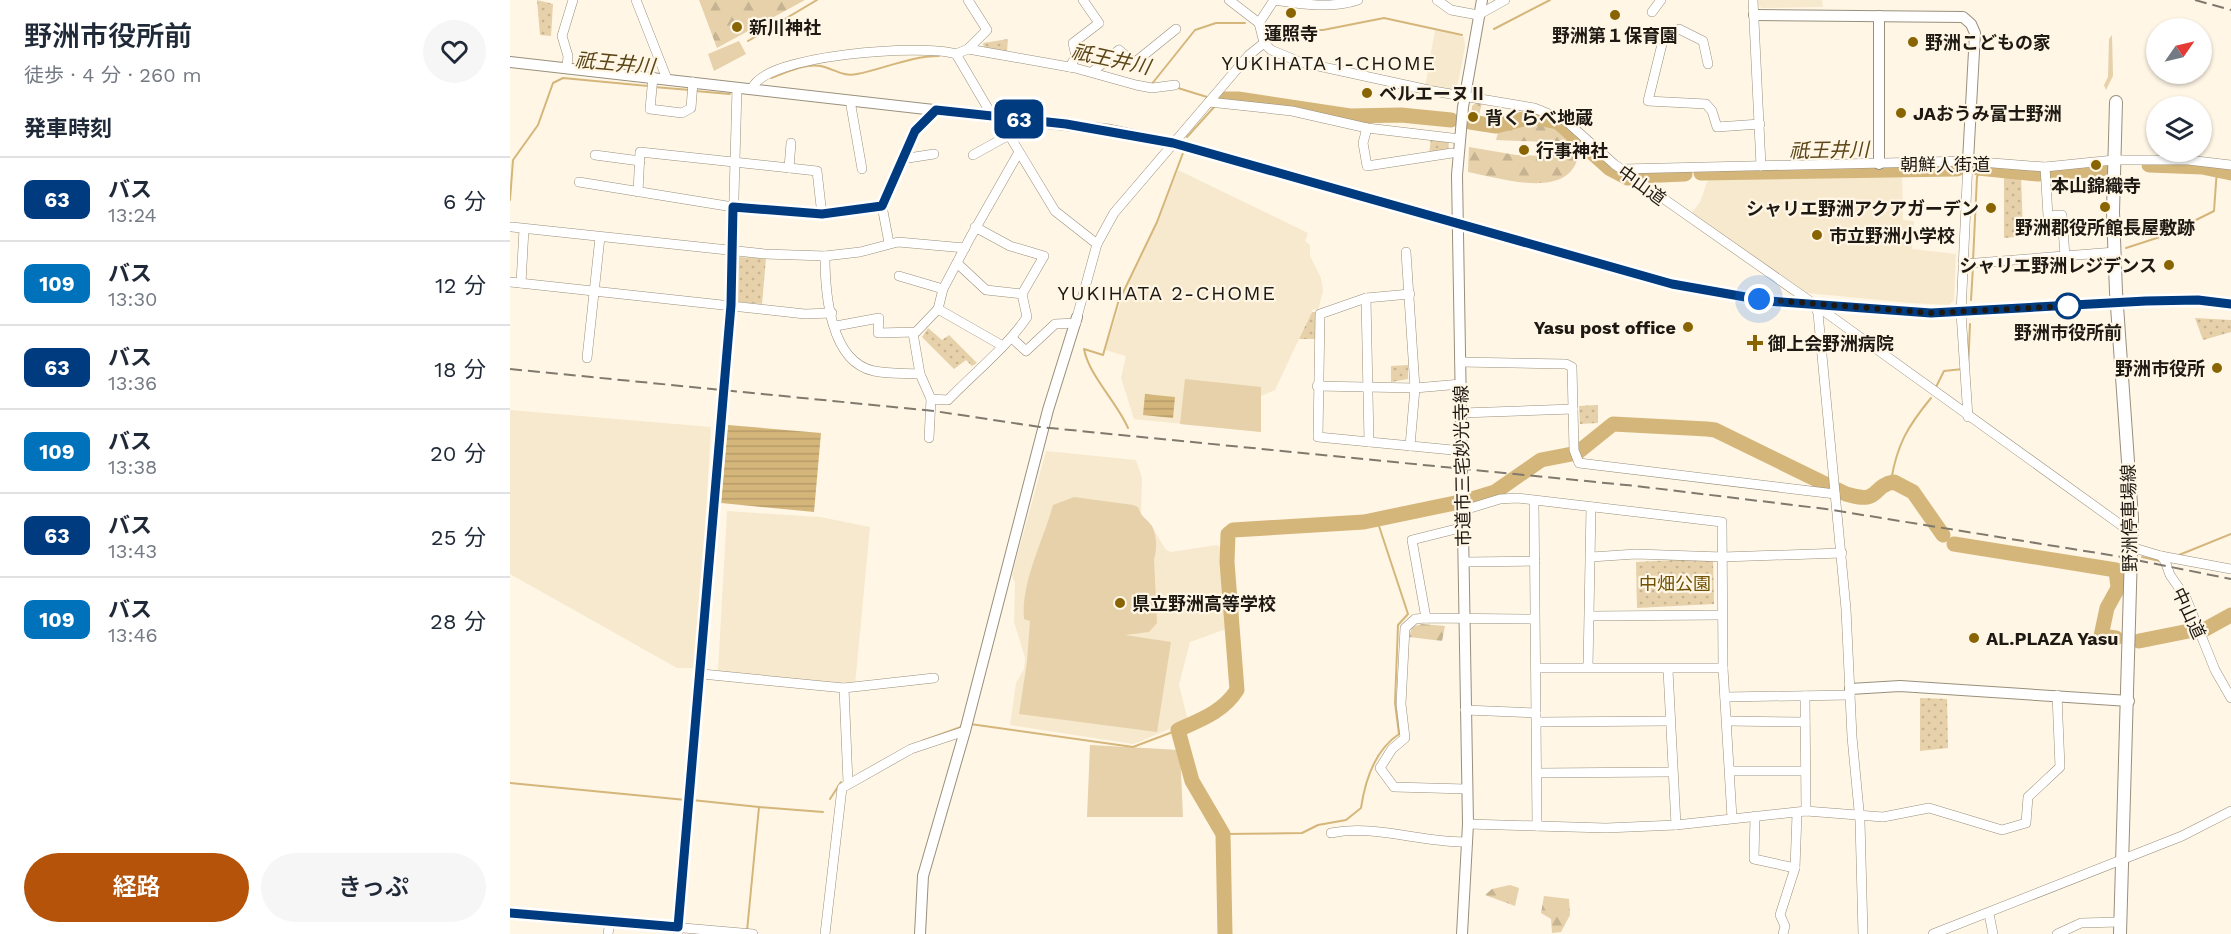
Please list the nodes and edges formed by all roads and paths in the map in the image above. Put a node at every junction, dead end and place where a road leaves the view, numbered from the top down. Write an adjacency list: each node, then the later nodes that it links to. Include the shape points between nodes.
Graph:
1 (573, 0): 23 (street, via 562,36)
2 (636, 0): 26 (street)
3 (968, 0): 19 (street, via 987,30)
4 (1083, 0): 24 (street, via 1100,23 1073,43 1076,56)
5 (1229, 0): 16 (street)
6 (1274, 0): 7 (street, via 1308,5); 16 (street)
7 (1358, 0)
8 (1437, 0): 12 (street, via 1451,10)
9 (1505, 0): 12 (street)
10 (1661, 0): 13 (street)
11 (1753, 0): 14 (street)
12 (1481, 4): 32 (street, 市道市三宅妙光寺線)
13 (1652, 12)
14 (1754, 15): 15 (street); 38 (street)
15 (1879, 16): 53 (street, via 1963,17 1971,24 1975,33); 54 (street)
16 (1259, 23): 18 (street)
17 (1176, 28): 25 (street, via 1134,63 1119,50)
18 (1264, 43): 32 (street, 中山道, via 1277,53 1317,68); 33 (street, via 1249,55)
19 (968, 49): 20 (street); 24 (street)
20 (956, 54): 31 (street, via 874,52 815,58 761,75); 37 (street)
21 (510, 62): 23 (street)
22 (1707, 64): 38 (street, via 1703,41 1679,29 1663,40 1648,101 1706,104 1717,127)
23 (567, 67): 27 (street)
24 (1070, 67): 25 (street)
25 (1092, 72): 28 (street, via 1152,88)
26 (667, 79): 27 (street); 29 (street)
27 (652, 84): 29 (street, via 650,109 682,113 691,108)
28 (1175, 85)
29 (692, 88): 30 (street)
30 (738, 88): 31 (street); 52 (street)
31 (752, 89): 36 (street)
32 (1465, 97): 41 (street, 市道市三宅妙光寺線); 59 (street, 中山道, via 1554,114)
33 (1214, 102): 39 (street, via 1292,111); 43 (street)
34 (2116, 102): 50 (main road, 野洲停車場線)
35 (851, 106): 58 (street)
36 (936, 110): 37 (street); 49 (street, via 915,131)
37 (993, 117): 40 (street); 43 (street, via 1066,124)
38 (1760, 124): 56 (street)
39 (1367, 128): 41 (street); 45 (street, via 1363,143 1367,166)
40 (1009, 135): 44 (street); 47 (street)
41 (1460, 139): 66 (street, 市道市三宅妙光寺線)
42 (791, 143): 57 (street)
43 (1173, 143): 66 (street); 72 (street, via 1114,213)
44 (1019, 152): 68 (street); 72 (street, via 1056,211)
45 (1452, 153)
46 (934, 154): 49 (street)
47 (973, 154)
48 (595, 155): 51 (street)
49 (902, 159): 63 (street)
50 (2114, 160): 55 (street, 朝鮮人街道, via 2188,160); 60 (street, 朝鮮人街道); 76 (main road, 野洲停車場線)
51 (640, 161): 52 (street, via 640,152); 62 (street)
52 (735, 161): 57 (street); 64 (street)
53 (1968, 161): 54 (street, 朝鮮人街道); 60 (street, 朝鮮人街道); 80 (street)
54 (1879, 164): 56 (street, 朝鮮人街道)
55 (2231, 165)
56 (1761, 166): 59 (street, 朝鮮人街道)
57 (789, 168): 65 (street, via 817,171)
58 (862, 169)
59 (1623, 169): 89 (street, 中山道)
60 (2045, 172): 78 (street, via 2048,216 2062,215)
61 (579, 182): 62 (street)
62 (638, 192): 64 (street)
63 (882, 206): 65 (street); 71 (street)
64 (733, 207): 65 (street); 74 (street)
65 (822, 214)
66 (1457, 222): 89 (street, via 1672,284 1768,301); 102 (street, 市道市三宅妙光寺線)
67 (512, 227): 69 (street)
68 (975, 227): 73 (street); 86 (street, via 1010,246 1044,256)
69 (524, 229): 70 (street); 83 (street)
70 (600, 237): 74 (street); 85 (street)
71 (889, 243): 73 (street); 77 (street, via 860,252)
72 (1097, 244): 96 (street)
73 (965, 248): 79 (street)
74 (732, 251): 77 (street); 92 (street)
75 (1406, 252): 87 (street)
76 (2115, 252): 78 (street); 90 (main road, 野洲停車場線)
77 (825, 256): 94 (street, via 825,290)
78 (2065, 256): 80 (street)
79 (957, 263): 84 (street); 86 (street, via 986,290)
80 (1970, 263): 95 (street)
81 (899, 276): 84 (street)
82 (510, 282): 83 (street)
83 (521, 284): 85 (street)
84 (944, 289): 93 (street)
85 (595, 293): 92 (street); 101 (street)
86 (1022, 294): 99 (street, via 1027,317)
87 (1410, 294): 88 (street); 107 (street)
88 (1366, 298): 105 (street, via 1320,314); 106 (street)
89 (1814, 304): 95 (street); 111 (street, 中山道); 116 (street)
90 (2116, 304): 91 (street, via 2198,300); 95 (street); 121 (main road, 野洲停車場線)
91 (2231, 304)
92 (731, 305): 94 (street, via 805,314); 139 (street)
93 (938, 309): 98 (street); 100 (street)
94 (832, 313): 97 (street)
95 (1961, 313): 111 (street)
96 (1076, 320): 99 (street, via 1055,324 1026,351); 153 (street, via 1048,410)
97 (836, 326): 98 (street, via 879,318 878,333); 103 (street, via 839,345 855,363 873,371)
98 (913, 333): 103 (street)
99 (1012, 339): 100 (street)
100 (1001, 345): 108 (street, via 948,400)
101 (587, 358)
102 (1460, 362): 104 (street, 市道市三宅妙光寺線); 109 (street, via 1566,364 1572,367)
103 (920, 374): 108 (street)
104 (1461, 384): 107 (street); 110 (street, 市道市三宅妙光寺線)
105 (1317, 386): 106 (street); 113 (street, via 1318,437)
106 (1368, 386): 107 (street); 113 (street)
107 (1415, 388): 114 (street)
108 (931, 399): 112 (street)
109 (1573, 409): 110 (street); 116 (street, via 1579,463)
110 (1462, 413): 115 (street, 市道市三宅妙光寺線)
111 (1968, 417): 121 (street, 中山道)
112 (929, 438)
113 (1369, 442): 114 (street)
114 (1410, 446): 115 (street)
115 (1463, 451): 119 (street, 市道市三宅妙光寺線)
116 (1835, 494): 123 (street)
117 (1534, 501): 118 (street); 119 (street, via 1500,499); 127 (street)
118 (1591, 507): 124 (street, via 1722,522); 126 (street)
119 (1464, 510): 120 (street, 市道市三宅妙光寺線)
120 (1464, 527): 128 (street, 市道市三宅妙光寺線); 132 (street, via 1412,540)
121 (2132, 533): 122 (main road, 野洲停車場線)
122 (2131, 547): 125 (street); 147 (main road, 野洲停車場線)
123 (1842, 553): 124 (street); 142 (street)
124 (1723, 556): 126 (street); 130 (street)
125 (2161, 556): 129 (street); 146 (street, 中山道, via 2186,598 2215,670)
126 (1591, 557): 131 (street)
127 (1535, 561): 128 (street); 134 (street)
128 (1464, 562): 133 (street, 市道市三宅妙光寺線)
129 (2231, 569)
130 (1722, 615): 131 (street); 137 (street)
131 (1590, 616): 135 (street)
132 (1426, 618): 133 (street); 159 (street, via 1415,619 1405,628 1401,704 1405,738 1380,768 1394,787)
133 (1465, 619): 134 (street); 148 (street, 市道市三宅妙光寺線)
134 (1534, 619): 136 (street)
135 (1588, 667): 136 (street); 138 (street)
136 (1537, 668): 149 (street)
137 (1723, 668): 138 (street); 145 (street)
138 (1668, 670): 150 (street)
139 (702, 674): 141 (street); 176 (street)
140 (934, 678): 141 (street)
141 (844, 688): 158 (street)
142 (1850, 692): 143 (street, via 1900,686); 144 (street); 162 (street)
143 (2057, 695): 147 (street); 162 (street, via 2060,767 2028,797 2025,823 2002,830 1929,808 1883,817)
144 (1806, 696): 145 (street); 152 (street)
145 (1725, 697): 151 (street)
146 (2231, 698)
147 (2129, 701): 170 (main road, 野洲停車場線)
148 (1465, 710): 149 (street); 159 (street, 市道市三宅妙光寺線)
149 (1537, 717): 150 (street); 156 (street)
150 (1669, 721): 157 (street)
151 (1726, 721): 152 (street); 154 (street)
152 (1805, 722): 155 (street)
153 (965, 731): 158 (street, via 932,740); 180 (street, via 923,876)
154 (1730, 771): 155 (street); 164 (street)
155 (1804, 771): 161 (street)
156 (1537, 772): 157 (street); 167 (street)
157 (1671, 772): 166 (street)
158 (848, 783): 179 (street, via 842,788)
159 (1466, 789): 165 (street, 市道市三宅妙光寺線)
160 (2231, 811): 170 (street)
161 (1802, 812): 162 (street); 163 (street); 171 (street)
162 (1859, 814): 183 (street)
163 (1755, 816): 164 (street); 171 (street, via 1754,859)
164 (1732, 818): 166 (street)
165 (1468, 824): 167 (street); 169 (street, 市道市三宅妙光寺線)
166 (1676, 825): 167 (street)
167 (1537, 826)
168 (1331, 833): 169 (street, via 1362,830 1440,843)
169 (1467, 842): 181 (street, 市道市三宅妙光寺線)
170 (2122, 860): 173 (street); 175 (main road, 野洲停車場線)
171 (1795, 868): 182 (street, via 1780,915 1785,927)
172 (510, 913): 174 (street)
173 (1989, 914): 184 (street); 185 (street)
174 (610, 921): 176 (street); 177 (street)
175 (2120, 928): 186 (street, via 2081,923)
176 (678, 931): 178 (street)
177 (608, 934)
178 (753, 934)
179 (825, 934)
180 (920, 934)
181 (1462, 934)
182 (1783, 934)
183 (1863, 934)
184 (1933, 934)
185 (1994, 934)
186 (2057, 934)

